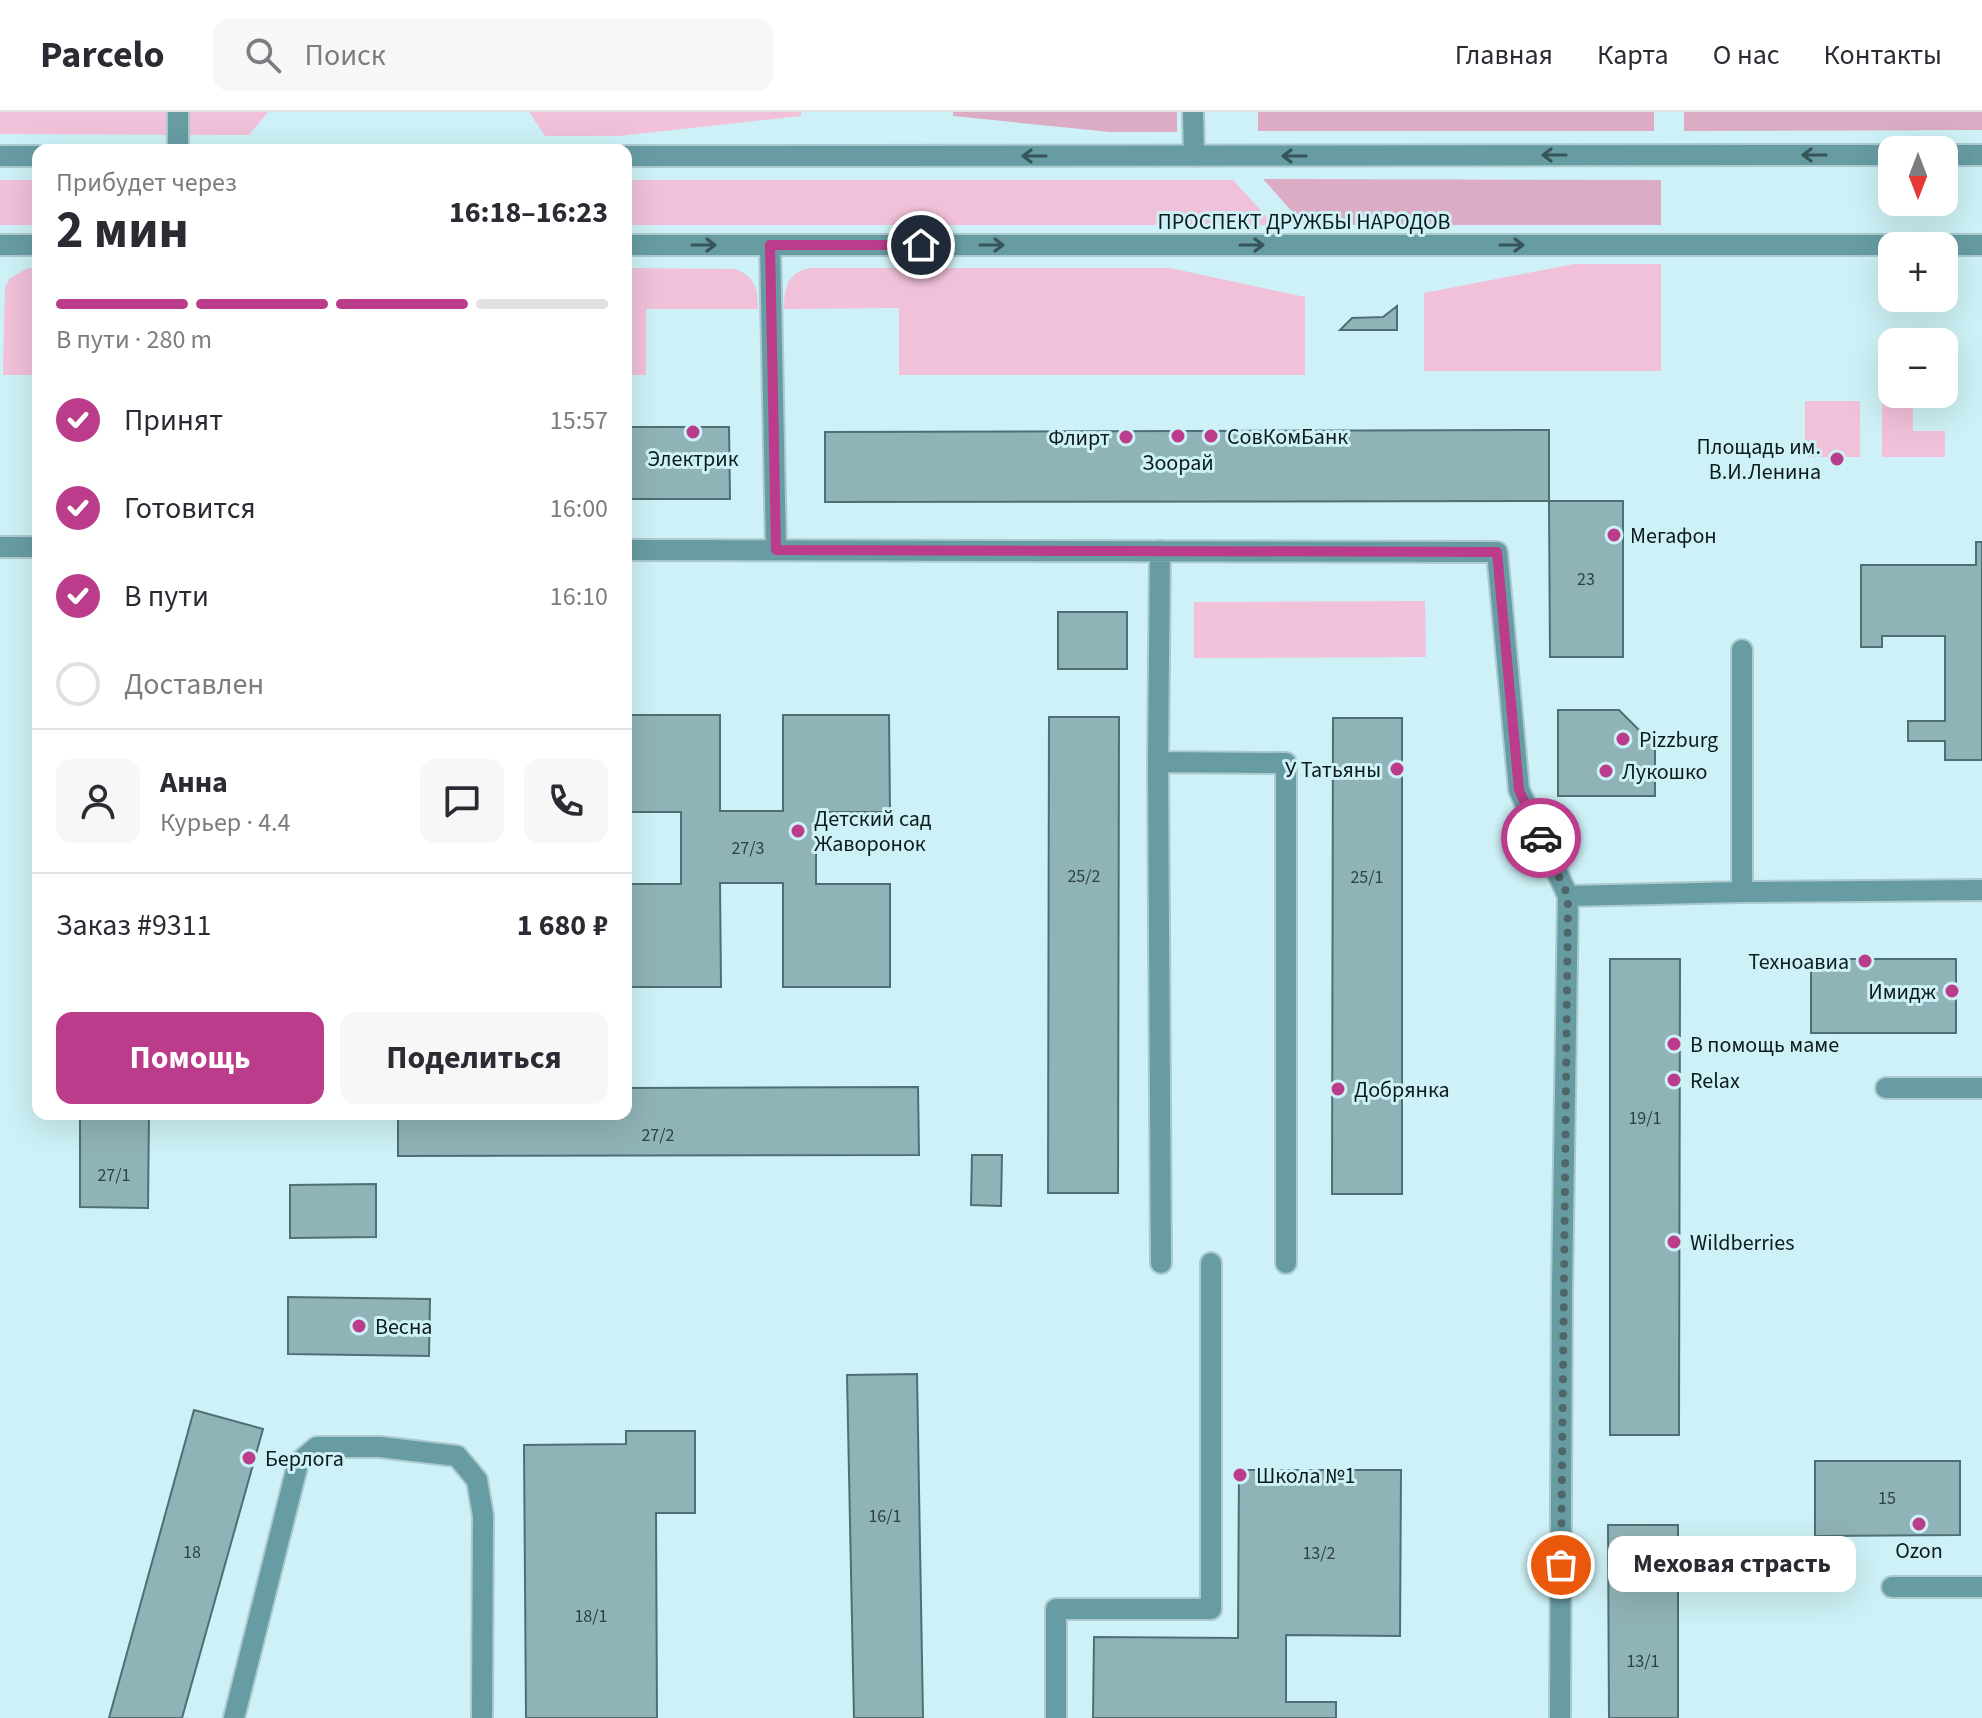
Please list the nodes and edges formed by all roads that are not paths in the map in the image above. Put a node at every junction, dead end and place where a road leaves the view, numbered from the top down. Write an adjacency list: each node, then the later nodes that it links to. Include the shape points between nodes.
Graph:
1 (178, 112): 3 (street)
2 (1193, 112): 10 (street)
3 (178, 144)
4 (1878, 155): 10 (street, one-way to 10)
5 (1958, 155): 6 (street)
6 (1982, 155)
7 (0, 156): 8 (street)
8 (32, 156)
9 (632, 156): 10 (street, one-way to 9)
10 (1194, 156)
11 (0, 245): 12 (street)
12 (32, 245)
13 (632, 245): 14 (street, ПРОСПЕКТ ДРУЖБЫ НАРОДОВ, one-way to 14)
14 (770, 245): 15 (street, ПРОСПЕКТ ДРУЖБЫ НАРОДОВ, one-way to 15); 19 (street)
15 (1982, 245)
16 (0, 547): 17 (street)
17 (32, 547)
18 (632, 550): 19 (street)
19 (776, 550): 20 (street)
20 (1160, 551): 22 (street); 25 (street, via 1497,552 1519,790)
21 (1742, 650): 24 (street)
22 (1158, 762): 28 (street); 30 (street, via 1286,763)
23 (1982, 890): 24 (street)
24 (1742, 892): 25 (street)
25 (1568, 896): 36 (street)
26 (1886, 1088): 27 (street)
27 (1982, 1088)
28 (1161, 1263)
29 (1211, 1263): 35 (street, via 1211,1609 1056,1609)
30 (1286, 1263)
31 (1892, 1587): 32 (street)
32 (1982, 1587)
33 (234, 1718): 34 (street, via 298,1463 317,1447 380,1447 457,1456 477,1480 483,1516)
34 (482, 1718)
35 (1056, 1718)
36 (1560, 1718)

